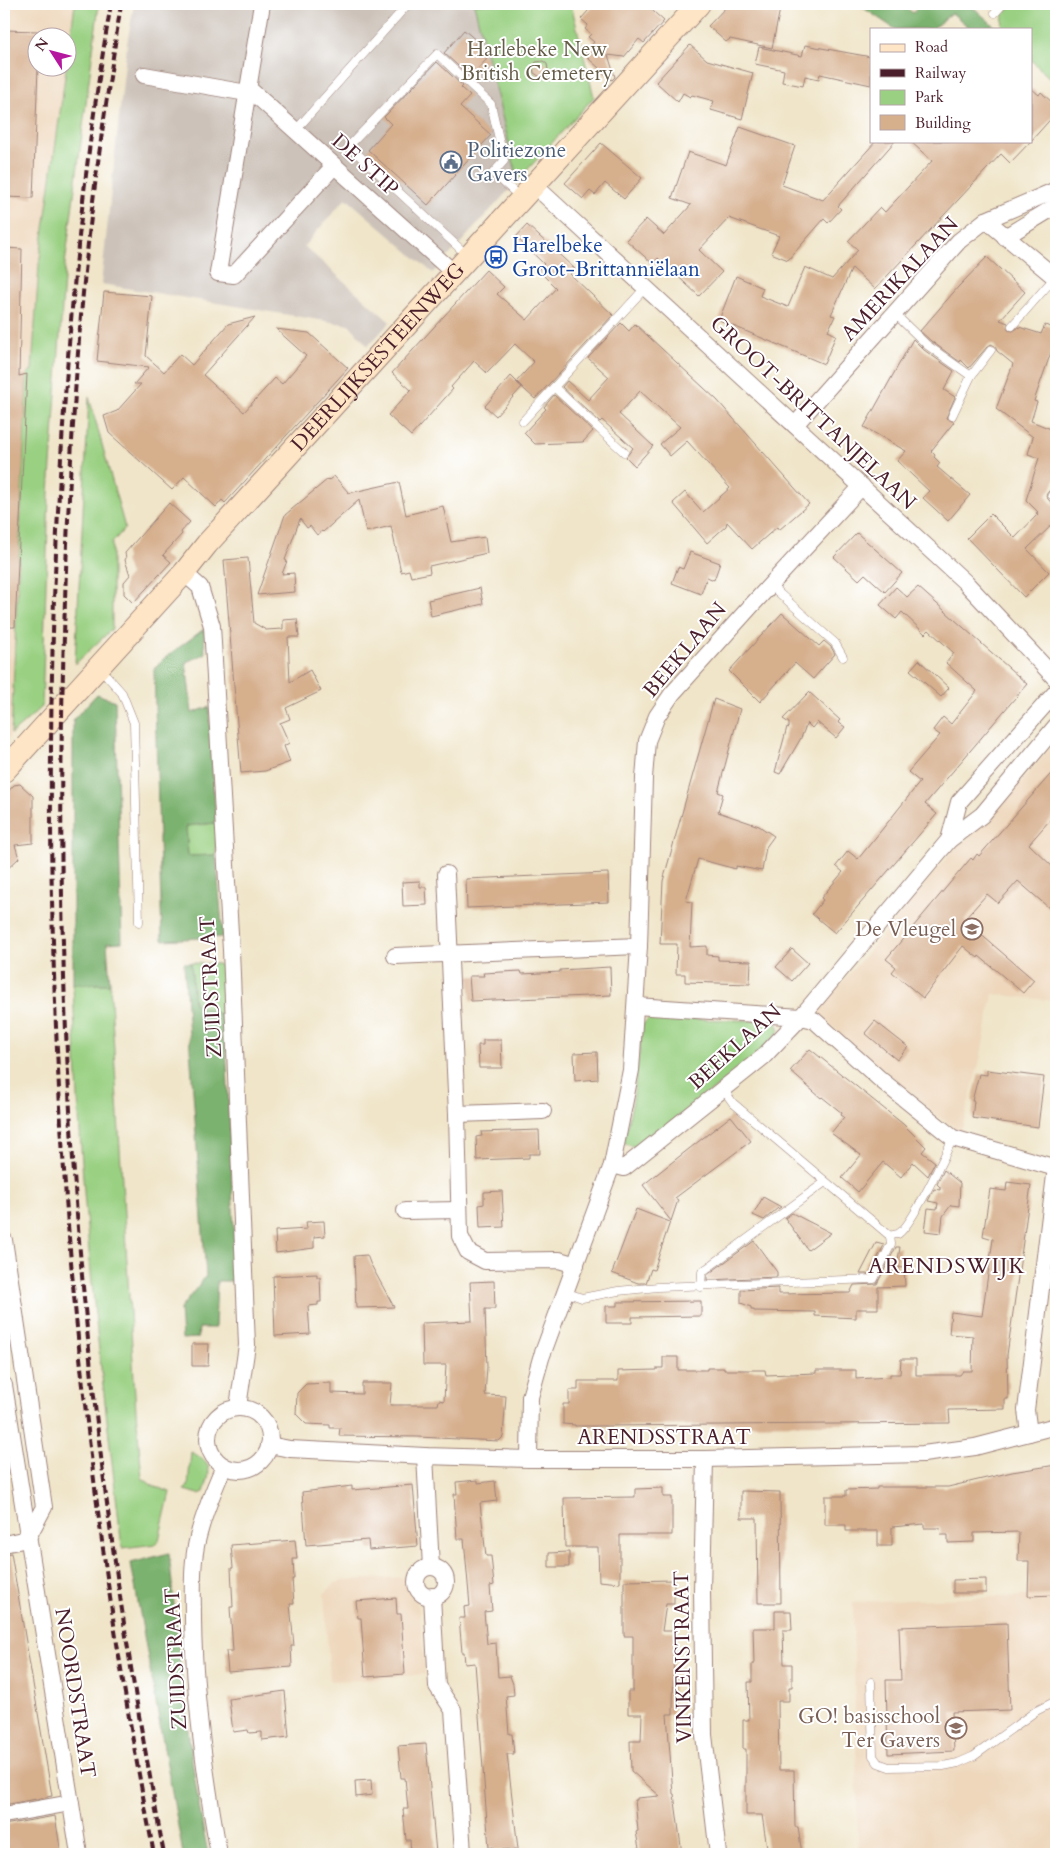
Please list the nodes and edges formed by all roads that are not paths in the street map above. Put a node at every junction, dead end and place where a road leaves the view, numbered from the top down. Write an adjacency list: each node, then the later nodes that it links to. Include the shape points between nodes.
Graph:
1 (262, 4): 7 (street)
2 (408, 4): 8 (lane)
3 (699, 4): 11 (main road, DEERLIJKSESTEENWEG)
4 (1003, 4): 5 (lane)
5 (995, 13)
6 (144, 75): 7 (street)
7 (248, 91): 8 (street, DE STIP); 9 (street, via 218,273 234,275)
8 (296, 131): 9 (street, DE STIP)
9 (334, 166): 16 (street, DE STIP)
10 (1056, 190): 13 (street, AMERIKALAAN)
11 (528, 192): 15 (main road, DEERLIJKSESTEENWEG); 15 (lane, via 493,173 504,161 492,104 437,54 349,146); 18 (street, GROOT-BRITTANJELAAN)
12 (1056, 206): 14 (street)
13 (986, 220): 14 (street); 19 (street, AMERIKALAAN, via 959,241)
14 (1005, 237): 17 (street)
15 (469, 256): 16 (main road, DEERLIJKSESTEENWEG)
16 (454, 273): 29 (main road, DEERLIJKSESTEENWEG)
17 (1055, 277): 20 (lane)
18 (646, 288): 23 (lane); 26 (street, GROOT-BRITTANJELAAN)
19 (894, 313): 22 (lane, via 927,344); 26 (street, AMERIKALAAN)
20 (1012, 326)
21 (991, 350): 22 (lane)
22 (971, 376): 24 (lane)
23 (554, 387): 25 (lane); 27 (lane)
24 (952, 416)
25 (523, 421)
26 (795, 425): 28 (street, GROOT-BRITTANJELAAN)
27 (624, 452)
28 (862, 486): 30 (street, BEEKLAAN); 33 (street, GROOT-BRITTANJELAAN, via 965,582)
29 (184, 572): 32 (main road, DEERLIJKSESTEENWEG); 60 (street, ZUIDSTRAAT, via 200,587 213,635 231,950 247,1345)
30 (770, 585): 31 (lane, via 835,643); 40 (street, BEEKLAAN, via 672,694 657,716 647,740)
31 (843, 657)
32 (98, 667): 36 (main road, DEERLIJKSESTEENWEG); 39 (lane, via 122,693 134,723)
33 (1056, 679)
34 (1056, 692): 37 (street, via 959,802)
35 (1056, 726): 37 (street, via 982,815)
36 (4, 771)
37 (950, 840): 44 (street)
38 (446, 874): 41 (street)
39 (139, 922)
40 (639, 946): 41 (street); 43 (street, BEEKLAAN)
41 (450, 954): 42 (street); 47 (street)
42 (394, 956)
43 (636, 1006): 44 (street, BEEKLAAN); 49 (street, BEEKLAAN, via 631,1070)
44 (801, 1017): 45 (street, BEEKLAAN, via 763,1057); 48 (street, via 814,1020)
45 (723, 1089): 49 (street, BEEKLAAN, via 624,1168); 51 (lane, via 732,1103)
46 (543, 1111): 47 (street)
47 (457, 1114): 52 (street)
48 (953, 1138): 50 (street); 54 (lane, via 935,1177 907,1224 898,1234)
49 (612, 1165): 56 (street, BEEKLAAN)
50 (1056, 1167): 62 (street, via 1026,1410)
51 (825, 1182): 54 (lane); 57 (lane, via 702,1272)
52 (459, 1210): 53 (street); 56 (street, via 460,1236 468,1252 485,1261 559,1260)
53 (406, 1211)
54 (890, 1236): 57 (lane, via 892,1244 874,1279)
55 (4, 1240): 68 (street, via 44,1507)
56 (576, 1265): 58 (street, BEEKLAAN)
57 (701, 1287): 58 (lane, via 658,1287 582,1298)
58 (565, 1292): 65 (street, BEEKLAAN, via 530,1396)
59 (4, 1385): 68 (street, NOORDSTRAAT)
60 (238, 1407): 63 (street, via 261,1417 267,1425); 67 (street, via 223,1412 210,1429 209,1447)
61 (1056, 1426): 62 (street, ARENDSSTRAAT)
62 (1029, 1434): 66 (street, ARENDSSTRAAT, via 975,1447 923,1454)
63 (270, 1445): 64 (street, ARENDSSTRAAT, via 290,1449); 67 (street, via 260,1462 252,1467 242,1470)
64 (425, 1456): 65 (street, ARENDSSTRAAT); 74 (street, via 431,1567 442,1572 446,1579 443,1590 432,1596 437,1686 453,1710)
65 (530, 1459): 66 (street, ARENDSSTRAAT)
66 (705, 1459): 77 (street, VINKENSTRAAT, via 702,1591 704,1735)
67 (224, 1466): 76 (street, ZUIDSTRAAT, via 198,1538 193,1600 197,1696 206,1781)
68 (27, 1538): 69 (street); 72 (street, NOORDSTRAAT)
69 (4, 1544)
70 (871, 1682): 71 (lane, via 873,1756 878,1763 889,1767 958,1763 974,1756)
71 (1056, 1701)
72 (71, 1803): 73 (street); 75 (street, NOORDSTRAAT)
73 (4, 1815)
74 (464, 1852)
75 (79, 1854)
76 (219, 1854)
77 (718, 1854)

